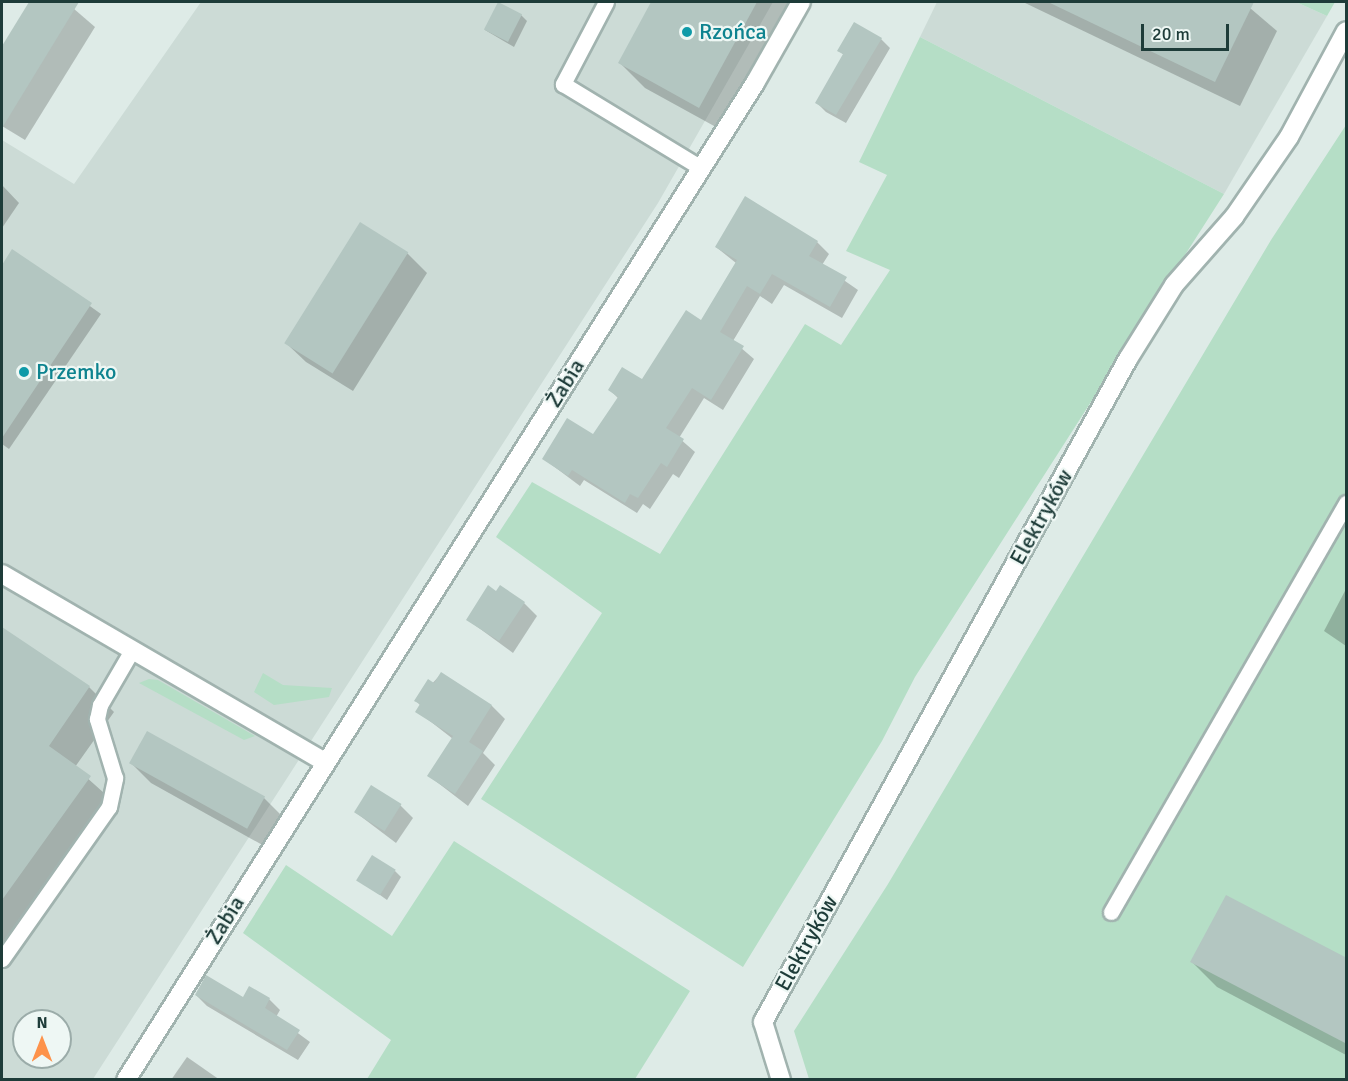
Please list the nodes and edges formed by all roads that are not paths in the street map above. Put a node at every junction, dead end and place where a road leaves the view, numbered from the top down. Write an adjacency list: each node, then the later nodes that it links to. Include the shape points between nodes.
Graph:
1 (606, 2): 4 (lane, via 563,84)
2 (801, 2): 4 (street, Żabia)
3 (1347, 31): 12 (street, Elektryków, via 1289,137 1234,217 1174,285 1128,359 763,1022)
4 (701, 168): 8 (street, Żabia)
5 (1347, 503): 9 (lane)
6 (2, 573): 7 (street)
7 (132, 650): 8 (street); 10 (lane, via 100,705 97,719 114,778 110,807)
8 (325, 762): 11 (street, Żabia)
9 (1111, 912)
10 (2, 959)
11 (126, 1080)
12 (781, 1080)

